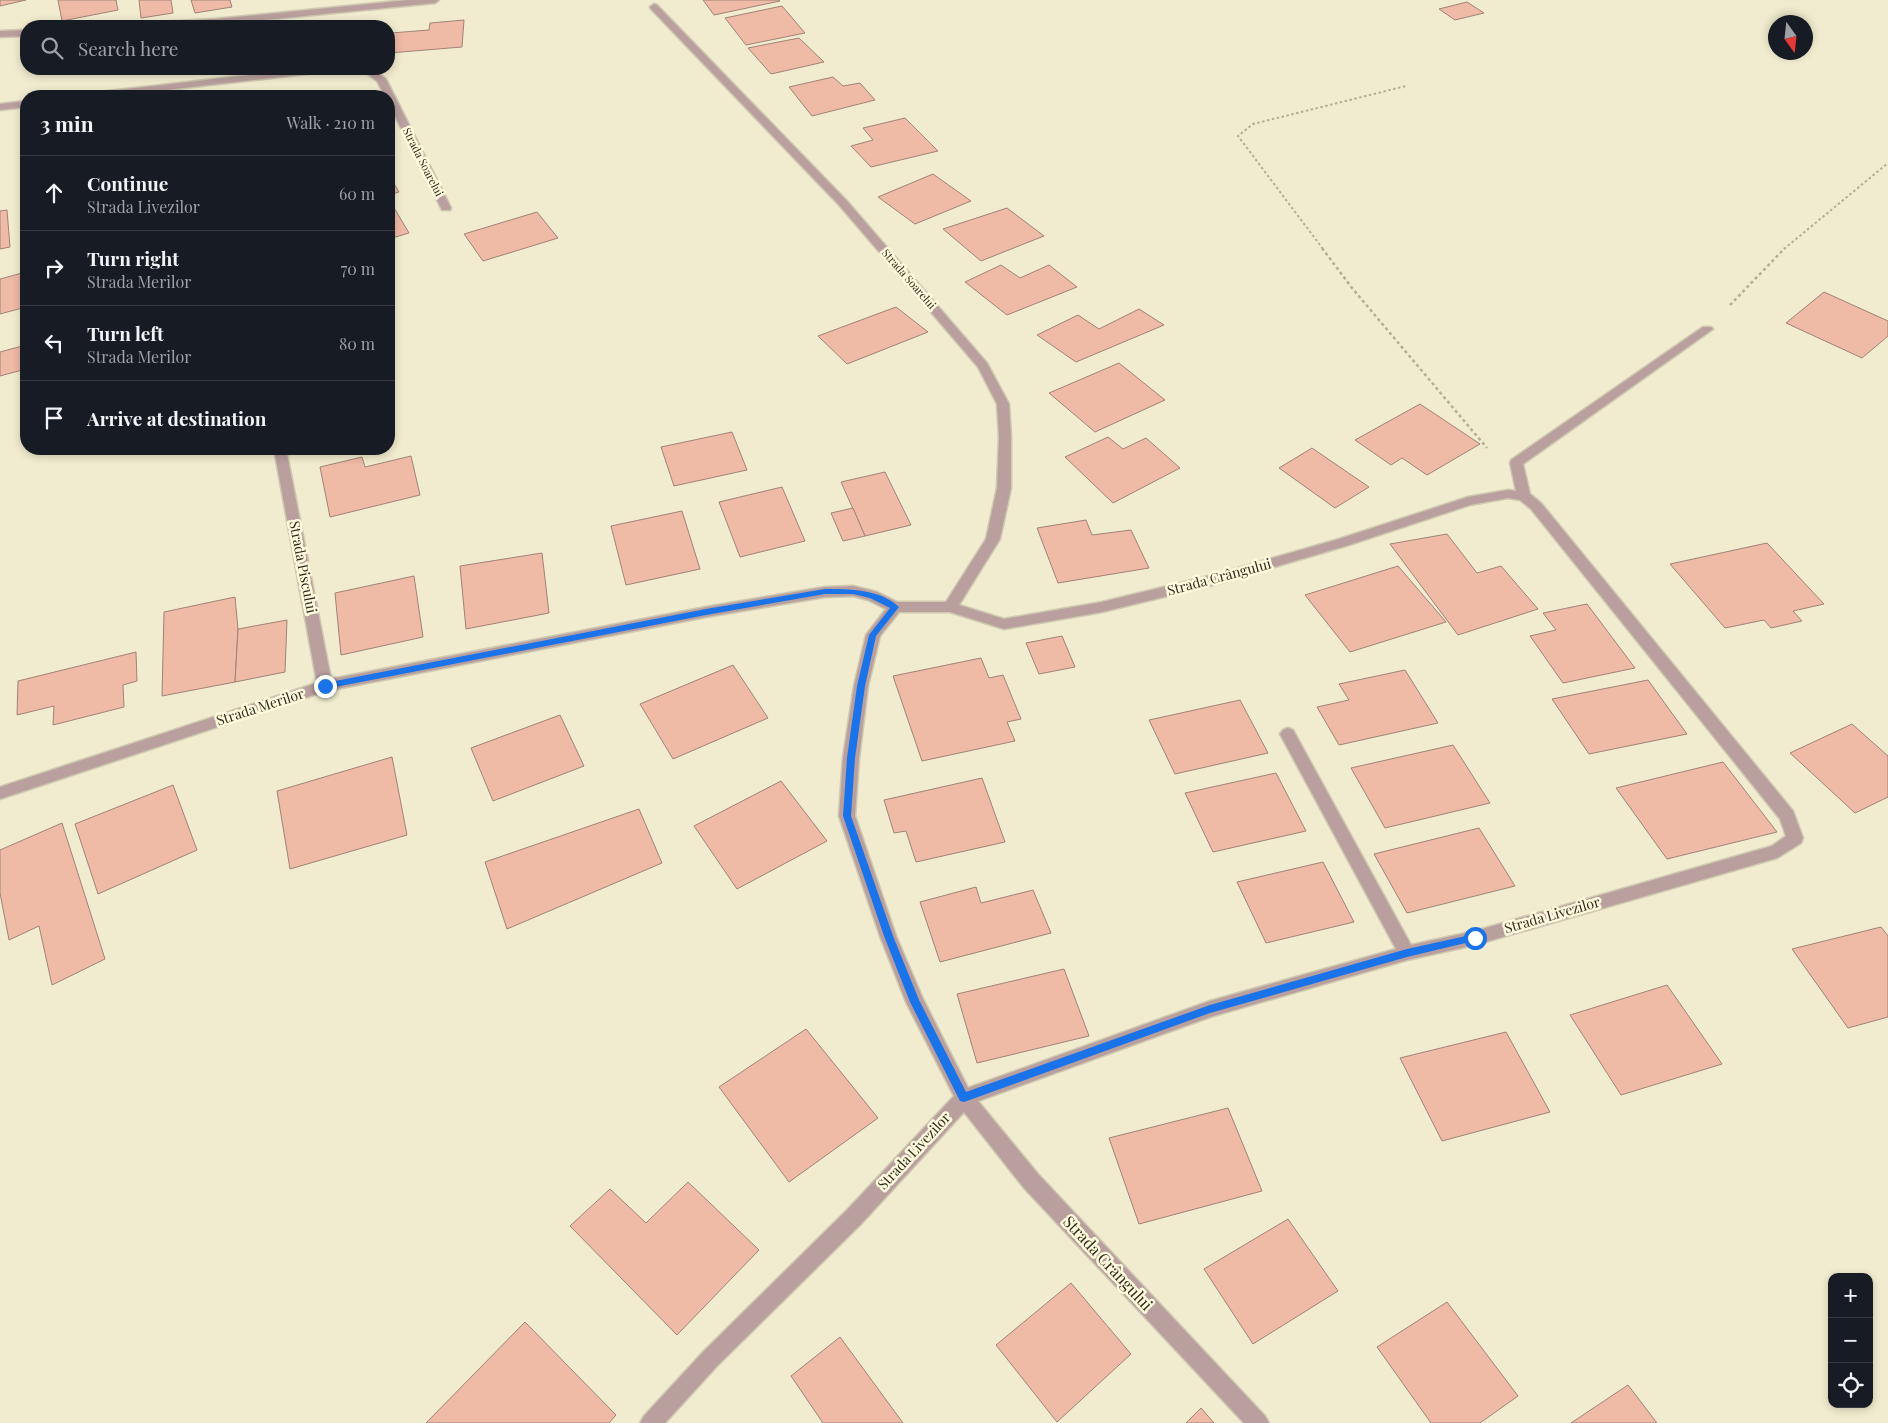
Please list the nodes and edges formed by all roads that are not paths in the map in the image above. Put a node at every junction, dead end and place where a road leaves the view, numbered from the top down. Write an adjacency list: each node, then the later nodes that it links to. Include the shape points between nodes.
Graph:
1 (435, 0): 3 (street)
2 (654, 7): 18 (street, Strada Soarelui, via 843,202 982,366 1002,404 1004,488 993,539)
3 (235, 20)
4 (20, 33): 5 (street)
5 (0, 34)
6 (273, 75): 8 (street)
7 (375, 75): 9 (street, Strada Soarelui)
8 (143, 90)
9 (387, 90)
10 (20, 105): 11 (street)
11 (0, 107)
12 (395, 107): 13 (street, Strada Soarelui)
13 (446, 208)
14 (1707, 329): 16 (street, via 1516,463)
15 (281, 455): 19 (street, Strada Piscului)
16 (1530, 501): 18 (street, Strada Crângului, via 1508,494 1468,501 1217,579 1102,607 1004,624); 22 (street, Strada Livezilor, via 1787,816 1795,838 1776,851 1475,938)
17 (895, 607): 18 (street, Strada Crângului); 19 (street, Strada Merilor, via 872,596 825,592); 23 (street, via 873,635 860,695 847,816 888,936 915,1002)
18 (950, 607)
19 (325, 686): 21 (street, Strada Merilor)
20 (1288, 734): 22 (street)
21 (0, 793)
22 (1407, 953): 23 (street, Strada Livezilor, via 1210,1009)
23 (964, 1098): 24 (street, Strada Livezilor, via 854,1217 710,1359); 25 (street, Strada Crângului, via 1032,1182)
24 (651, 1423)
25 (1258, 1423)

